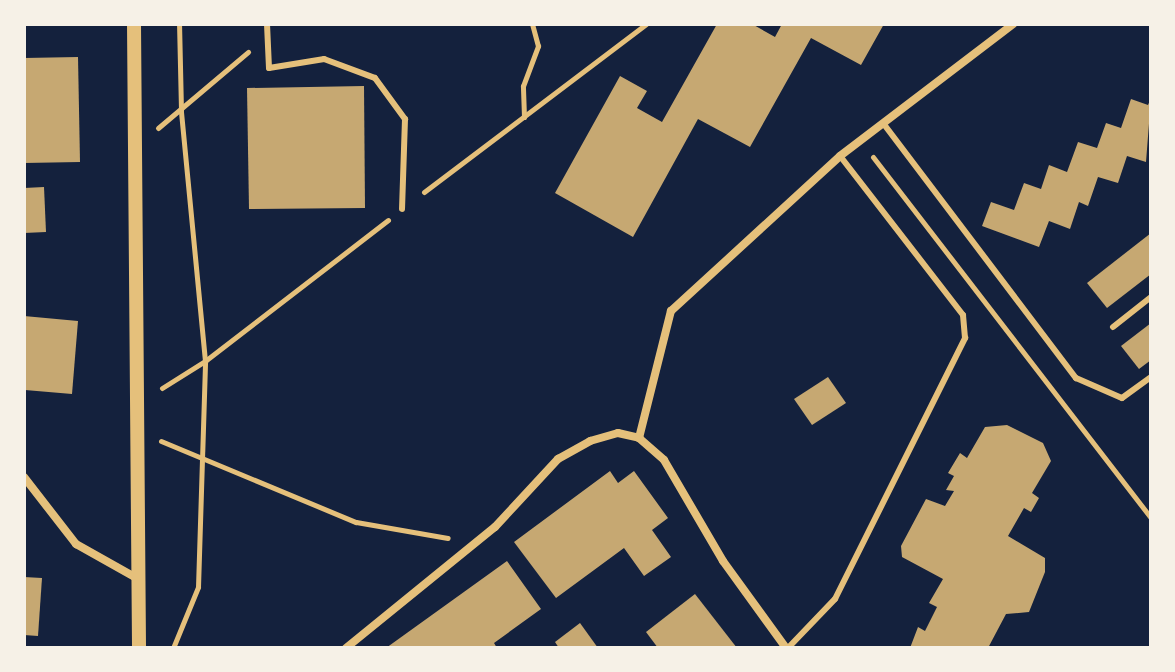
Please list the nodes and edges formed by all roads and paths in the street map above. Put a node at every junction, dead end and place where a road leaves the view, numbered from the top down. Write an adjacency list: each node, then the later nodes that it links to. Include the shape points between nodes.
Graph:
1 (134, 24): 11 (street)
2 (179, 24): 7 (path)
3 (267, 24): 6 (lane)
4 (532, 24): 8 (path, via 538,46 523,86)
5 (1013, 24): 9 (street)
6 (268, 35): 7 (path); 13 (lane, via 269,68 324,59 375,78 405,119)
7 (181, 110): 11 (path); 19 (path, via 205,361)
8 (524, 117)
9 (883, 123): 10 (street); 16 (lane, via 1076,378 1122,398)
10 (860, 140): 12 (street); 21 (path)
11 (135, 145): 17 (street)
12 (840, 156): 18 (street, via 671,311); 27 (lane, via 963,315 965,338 835,599)
13 (402, 209)
14 (1151, 297): 15 (lane)
15 (1113, 327)
16 (1151, 377)
17 (138, 431): 19 (path); 23 (street)
18 (639, 438): 22 (street, via 604,437 558,459 495,527); 27 (street, via 664,460 723,561)
19 (202, 458): 22 (path, via 372,527 447,537); 25 (path, via 198,587)
20 (24, 477): 23 (street, via 76,544)
21 (1151, 518)
22 (462, 554): 26 (street)
23 (138, 579): 24 (street)
24 (139, 648)
25 (173, 648)
26 (346, 648)
27 (787, 648)

